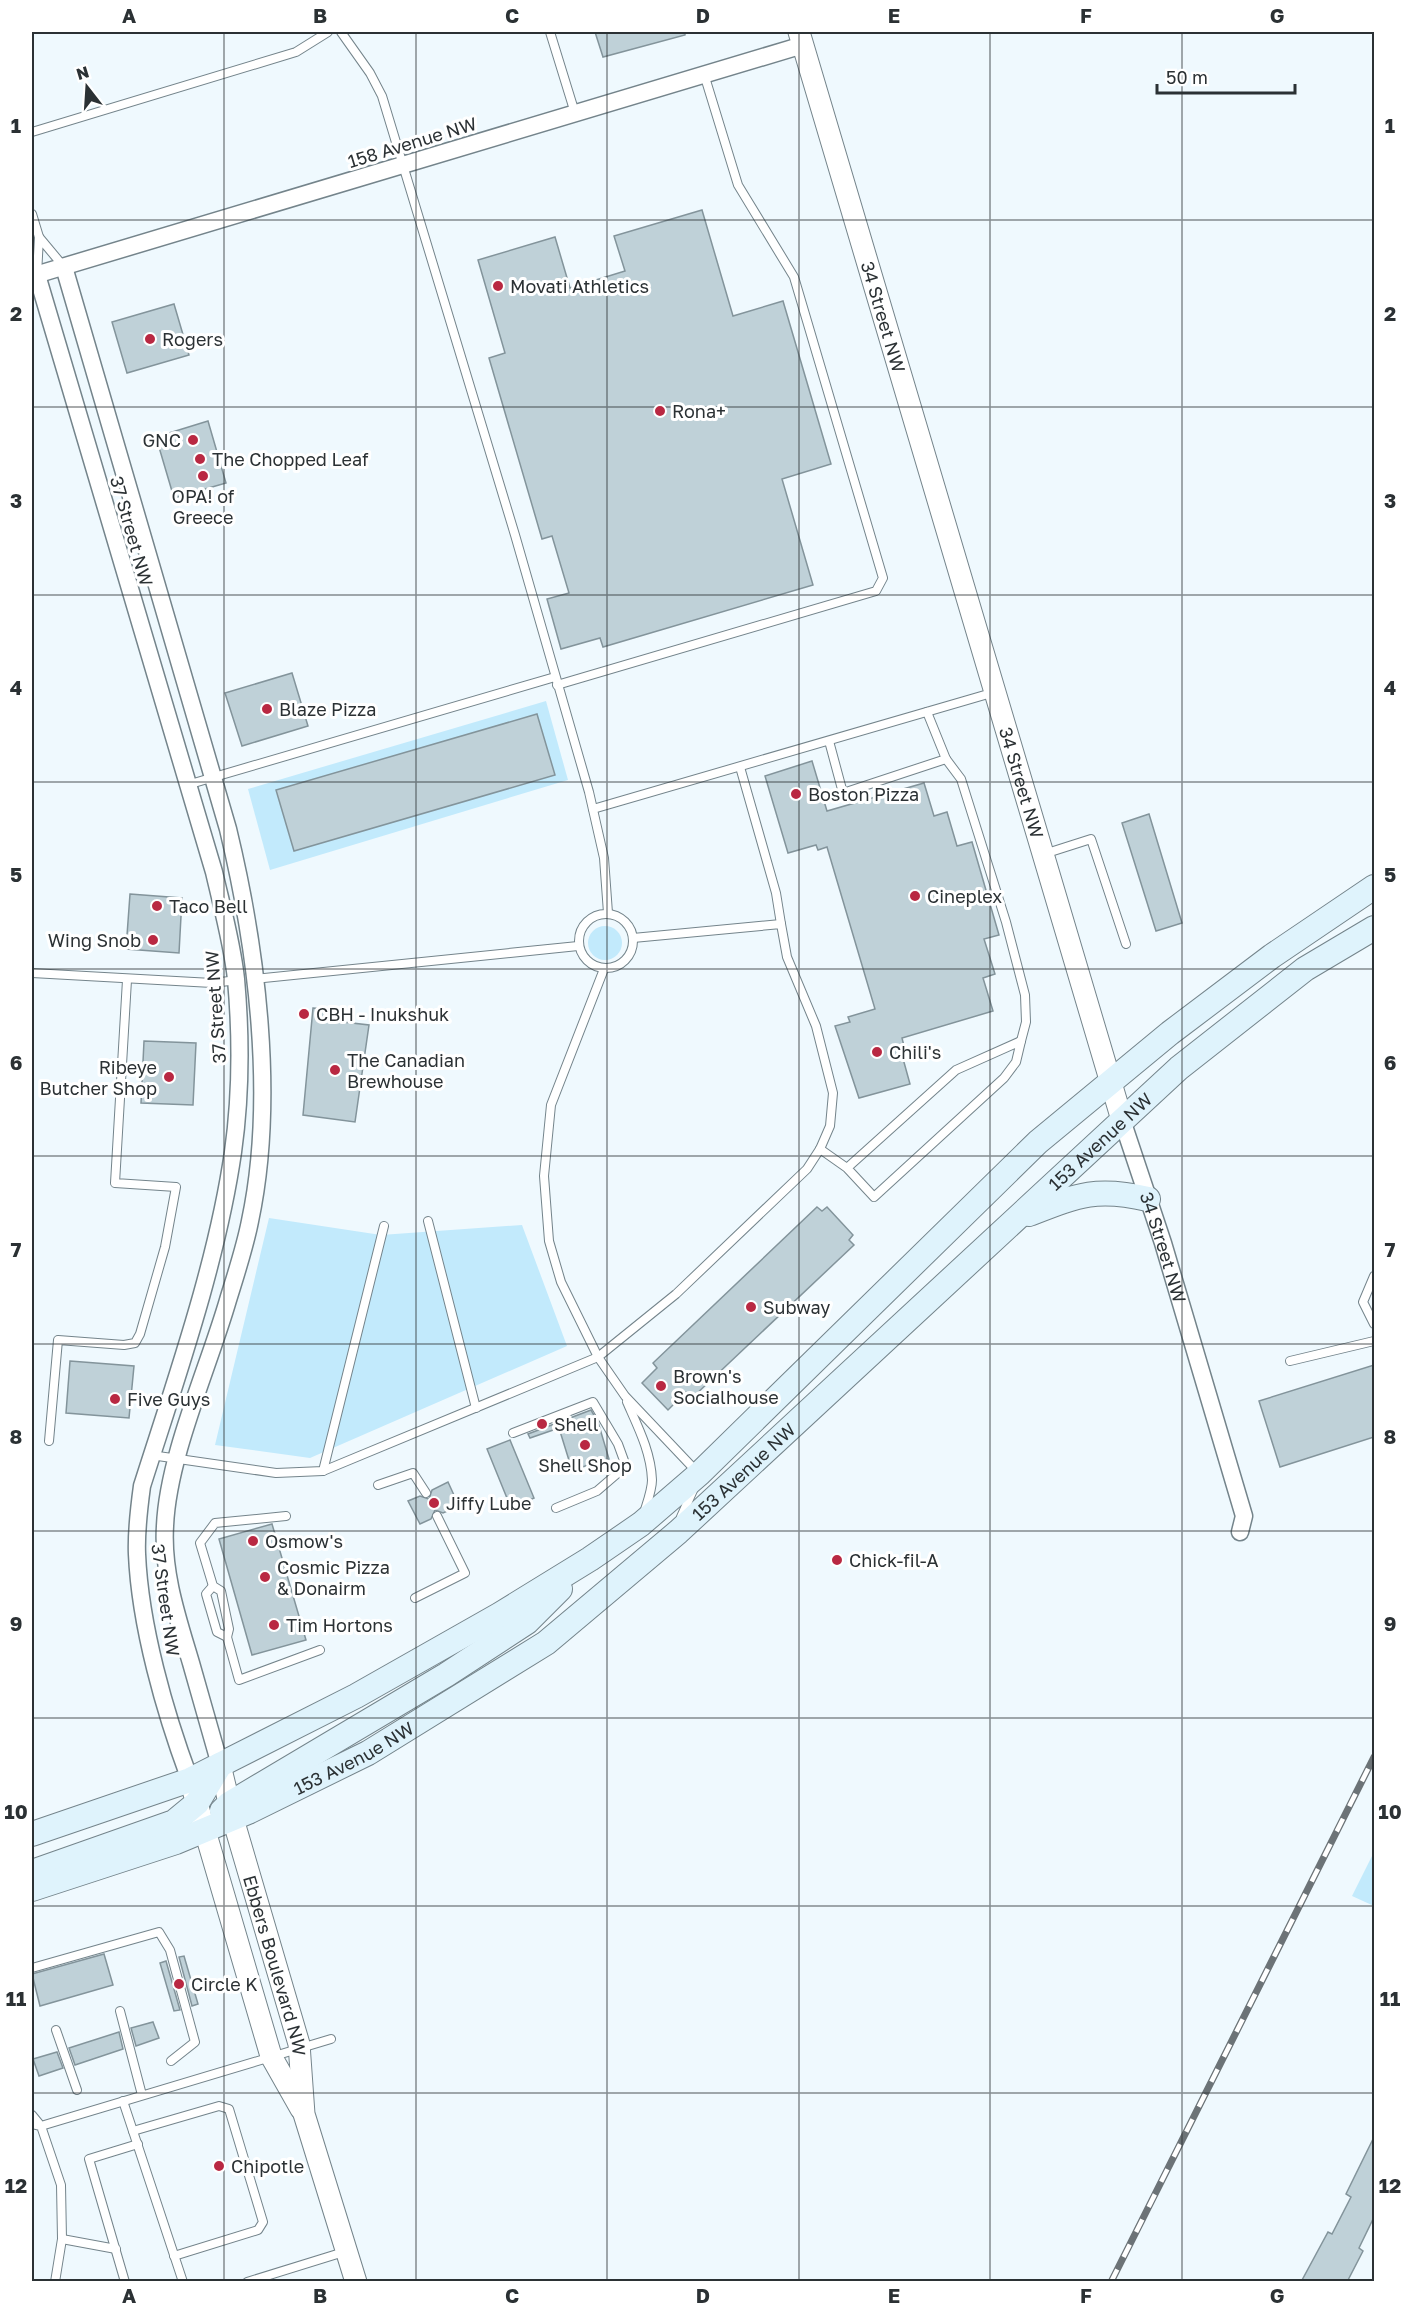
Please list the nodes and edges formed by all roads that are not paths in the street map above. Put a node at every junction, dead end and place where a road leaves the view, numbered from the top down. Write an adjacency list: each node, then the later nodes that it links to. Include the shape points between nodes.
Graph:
1 (328, 32): 7 (lane, via 296,52)
2 (341, 32): 8 (lane, via 377,84)
3 (550, 32): 6 (lane)
4 (801, 38): 5 (street, 158 Avenue NW); 14 (street, 34 Street NW)
5 (704, 74): 6 (street, 158 Avenue NW); 13 (lane, via 738,185 794,277 883,578 876,591)
6 (575, 113): 8 (street, 158 Avenue NW)
7 (32, 132)
8 (402, 165): 11 (street, 158 Avenue NW); 13 (lane)
9 (32, 214): 10 (lane, 37 Street NW)
10 (39, 237): 11 (lane, 37 Street NW); 12 (lane, 37 Street NW)
11 (64, 267): 12 (street, 158 Avenue NW); 19 (street, 37 Street NW)
12 (34, 276): 20 (street, 37 Street NW)
13 (556, 681): 19 (lane); 21 (lane)
14 (995, 692): 15 (lane); 22 (street, 34 Street NW)
15 (927, 712): 16 (lane); 17 (lane)
16 (829, 741): 17 (lane, via 843,793); 18 (lane)
17 (946, 759): 35 (lane, via 961,779 1006,922 1024,995 1026,1022)
18 (740, 767): 21 (lane); 25 (lane)
19 (213, 777): 20 (lane); 32 (street, 37 Street NW, via 240,877)
20 (188, 785): 34 (street, 37 Street NW, via 216,881)
21 (593, 809): 24 (lane, via 604,858)
22 (1044, 854): 28 (lane, via 1091,839); 36 (street, 34 Street NW)
23 (1374, 887): 36 (main road, 153 Avenue NW, via 1272,956)
24 (608, 913): 27 (lane, via 625,922); 29 (lane, via 598,915 583,927)
25 (781, 924): 27 (lane); 38 (lane, via 787,957 809,1003 830,1077 830,1126)
26 (1374, 928): 37 (main road, 153 Avenue NW, via 1305,969 1179,1068)
27 (633, 938): 30 (lane, via 629,956 621,964)
28 (1125, 944)
29 (578, 946): 30 (lane, via 585,960); 32 (lane)
30 (604, 969): 47 (lane, via 551,1105 544,1176 549,1241 558,1274)
31 (32, 973): 33 (lane)
32 (255, 979): 34 (lane); 54 (street, 37 Street NW, via 260,1036 260,1131 250,1221)
33 (128, 980): 34 (lane); 52 (lane, via 116,1183 176,1187 165,1247 135,1343 58,1340)
34 (236, 981): 53 (street, 37 Street NW, via 239,1068 233,1151 214,1244)
35 (1021, 1041): 39 (lane, via 956,1070); 39 (lane, via 1016,1062 1005,1078 874,1197)
36 (1112, 1082): 37 (street, 34 Street NW); 56 (main road, 153 Avenue NW, via 1038,1142)
37 (1122, 1120): 40 (street, 34 Street NW); 41 (main road, 153 Avenue NW)
38 (820, 1149): 39 (lane); 47 (lane, via 796,1180 735,1239)
39 (847, 1168)
40 (1148, 1199): 41 (main road, via 1098,1192); 63 (street, 34 Street NW, via 1244,1516)
41 (1015, 1219): 64 (main road, 153 Avenue NW)
42 (428, 1221): 50 (lane)
43 (384, 1227): 55 (lane)
44 (1374, 1276): 45 (lane, via 1363,1302)
45 (1374, 1324)
46 (1374, 1341): 48 (lane)
47 (598, 1358): 49 (lane); 50 (lane)
48 (1290, 1361)
49 (625, 1396): 56 (lane); 62 (lane, via 647,1449 652,1482)
50 (476, 1408): 55 (lane)
51 (513, 1433): 59 (lane, via 593,1402 618,1444 626,1466 597,1491)
52 (49, 1441)
53 (151, 1455): 54 (lane); 71 (street, 37 Street NW, via 142,1486 137,1555 157,1672)
54 (177, 1460): 55 (lane, via 276,1473); 70 (street, 37 Street NW, via 165,1526 169,1584)
55 (323, 1471)
56 (699, 1474): 62 (main road, 153 Avenue NW); 64 (lane, via 680,1519)
57 (378, 1485): 58 (lane, via 413,1473)
58 (426, 1493)
59 (556, 1508)
60 (286, 1516): 66 (lane, via 215,1523 200,1543)
61 (437, 1516): 67 (lane, via 465,1573)
62 (641, 1524): 65 (main road, 153 Avenue NW)
63 (1239, 1533)
64 (656, 1552): 73 (main road, 153 Avenue NW, via 546,1643 368,1753)
65 (590, 1558): 70 (main road, 153 Avenue NW, via 499,1616 356,1696); 73 (main road, via 527,1622)
66 (213, 1586): 68 (lane, via 221,1591 230,1629); 68 (lane, via 206,1594 217,1632)
67 (415, 1598)
68 (227, 1637): 69 (lane, via 239,1680)
69 (320, 1650)
70 (220, 1765): 71 (main road, 153 Avenue NW); 72 (main road); 73 (street, Ebbers Boulevard NW)
71 (190, 1780): 72 (street, Ebbers Boulevard NW); 75 (main road, 153 Avenue NW)
72 (197, 1803): 74 (street, Ebbers Boulevard NW); 76 (main road, via 174,1822)
73 (231, 1812): 74 (main road, 153 Avenue NW); 82 (street, Ebbers Boulevard NW)
74 (204, 1831): 77 (main road, 153 Avenue NW); 83 (street, Ebbers Boulevard NW)
75 (32, 1834)
76 (32, 1872)
77 (32, 1889)
78 (32, 1968): 84 (lane, via 159,1932 170,1950 195,2042)
79 (120, 2011): 86 (lane)
80 (56, 2030): 85 (lane)
81 (331, 2039): 82 (lane)
82 (298, 2048): 83 (lane); 88 (street, Ebbers Boulevard NW)
83 (272, 2056): 86 (lane); 88 (street, Ebbers Boulevard NW)
84 (171, 2061)
85 (77, 2090)
86 (142, 2096): 87 (lane)
87 (123, 2101): 90 (lane); 91 (lane)
88 (304, 2114): 95 (street, Ebbers Boulevard NW)
89 (32, 2115): 90 (lane)
90 (36, 2125): 93 (lane, via 61,2185)
91 (134, 2131): 92 (lane); 96 (lane, via 219,2106 229,2109 263,2222 258,2230)
92 (138, 2144): 94 (lane, via 89,2158); 96 (lane)
93 (62, 2239): 94 (lane); 97 (lane)
94 (116, 2249): 98 (lane)
95 (347, 2251): 100 (lane); 101 (street, Ebbers Boulevard NW)
96 (174, 2256): 99 (lane)
97 (55, 2282)
98 (125, 2282)
99 (183, 2282)
100 (246, 2282)
101 (356, 2282)

